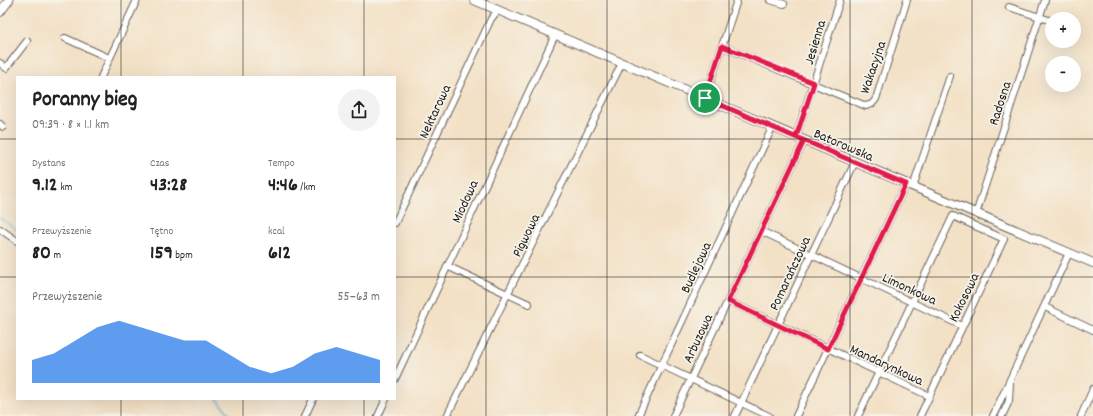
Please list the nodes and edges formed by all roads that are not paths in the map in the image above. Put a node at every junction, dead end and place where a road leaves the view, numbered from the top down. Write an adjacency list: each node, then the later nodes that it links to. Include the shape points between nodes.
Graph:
1 (9, 0): 12 (street)
2 (137, 0): 19 (street)
3 (474, 0): 11 (street, Batorowska)
4 (737, 0): 18 (street)
5 (770, 0): 9 (street)
6 (840, 0): 24 (street, Jesienna)
7 (907, 0): 24 (street, Wakacyjna, via 872,104 866,106)
8 (1045, 0): 13 (street, Radosna)
9 (784, 4)
10 (1008, 7): 13 (street)
11 (498, 10): 15 (street, Batorowska); 32 (street, Nektarowa)
12 (0, 12)
13 (1039, 16): 14 (street); 31 (street, Radosna)
14 (1045, 18)
15 (555, 35): 21 (street, Batorowska); 39 (street, Miodowa)
16 (65, 38): 19 (street)
17 (27, 41): 20 (street, via 6,68)
18 (722, 46): 24 (street); 25 (street)
19 (109, 58): 22 (street)
20 (0, 63)
21 (622, 63): 25 (street, Batorowska); 41 (street, Pigwowa, via 511,290)
22 (101, 76)
23 (950, 76): 30 (street)
24 (814, 83): 27 (street, Jesienna)
25 (705, 98): 26 (street, Batorowska)
26 (772, 128): 27 (street, Batorowska); 51 (street, Budlejowa)
27 (796, 137): 28 (street, Batorowska)
28 (804, 141): 29 (street, Batorowska); 34 (street, Arbuzowa)
29 (855, 162): 30 (street, Batorowska); 37 (street, Pomarańczowa)
30 (910, 186): 31 (street, Batorowska); 40 (street)
31 (976, 214): 36 (street, Batorowska)
32 (396, 221)
33 (0, 229): 35 (street)
34 (761, 231): 37 (street, Limonkowa); 42 (street, Arbuzowa)
35 (16, 240)
36 (1069, 253): 38 (street, Batorowska); 45 (street)
37 (811, 255): 40 (street, Limonkowa); 46 (street, Pomarańczowa)
38 (1093, 263)
39 (447, 266): 41 (street); 53 (street, Miodowa)
40 (862, 279): 43 (street, Limonkowa); 49 (street)
41 (506, 294): 44 (street); 64 (street, Pigwowa)
42 (728, 301): 46 (street, Mandarynkowa); 54 (street, Arbuzowa)
43 (912, 302): 47 (street, Limonkowa); 47 (street, Kokosowa, via 953,216 1004,239); 52 (street)
44 (529, 304)
45 (1045, 307): 48 (street); 55 (street)
46 (778, 325): 49 (street, Mandarynkowa); 61 (street, Pomarańczowa)
47 (962, 326): 57 (street, Kokosowa)
48 (1093, 330)
49 (828, 349): 52 (street, Mandarynkowa); 69 (street)
50 (640, 355): 51 (street)
51 (662, 365): 54 (street); 65 (street, Budlejowa)
52 (879, 373): 57 (street, Mandarynkowa); 70 (street)
53 (396, 376)
54 (691, 379): 61 (street); 66 (street, Arbuzowa)
55 (1010, 381): 72 (street); 73 (street, via 1009,402)
56 (1093, 389): 58 (street)
57 (929, 396): 71 (street, Kokosowa)
58 (1091, 396): 74 (street)
59 (313, 400): 62 (street)
60 (386, 400): 63 (street)
61 (741, 403): 67 (street, Pomarańczowa); 68 (street)
62 (305, 416)
63 (378, 416)
64 (447, 416)
65 (638, 416)
66 (673, 416)
67 (735, 416)
68 (769, 416)
69 (796, 416)
70 (858, 416)
71 (920, 416)
72 (993, 416)
73 (1002, 416)
74 (1081, 416)

